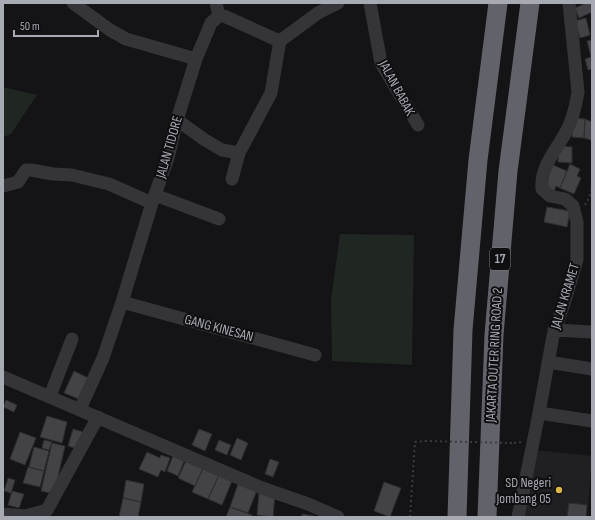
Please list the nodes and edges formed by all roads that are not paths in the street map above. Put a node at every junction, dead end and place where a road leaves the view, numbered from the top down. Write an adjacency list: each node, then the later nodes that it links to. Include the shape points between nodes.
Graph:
1 (73, 3): 10 (street, via 117,35)
2 (216, 3): 8 (street)
3 (338, 3): 9 (street, via 318,13)
4 (370, 3): 12 (street, JALAN BABAK, via 381,63)
5 (498, 3): 33 (highway, 17, via 478,160 463,330)
6 (530, 3): 34 (highway, JAKARTA OUTER RING ROAD 2 / 17, via 508,171 494,335)
7 (569, 3): 19 (street, JALAN KRAMET, via 578,92 567,130 541,179 542,189 550,196 565,199 573,206 577,222 577,260)
8 (219, 16): 9 (street, via 232,18); 10 (street, JALAN TIDORE, via 211,23)
9 (280, 40): 13 (street, via 270,93)
10 (196, 60): 11 (street, JALAN TIDORE)
11 (177, 120): 13 (street, via 222,150); 16 (street, JALAN TIDORE, via 168,158)
12 (418, 125)
13 (240, 153): 14 (street)
14 (232, 179)
15 (3, 186): 16 (street, via 18,182 26,170 31,170 72,175)
16 (153, 199): 17 (street); 18 (street, JALAN TIDORE)
17 (219, 219)
18 (122, 302): 22 (street, GANG KINESAN); 27 (street, JALAN TIDORE, via 103,358)
19 (554, 330): 20 (street); 23 (street, JALAN KRAMET)
20 (592, 332)
21 (72, 339): 26 (street)
22 (315, 355)
23 (548, 362): 24 (street); 28 (street, JALAN KRAMET)
24 (592, 369)
25 (3, 377): 26 (street)
26 (50, 396): 27 (street)
27 (80, 409): 29 (street)
28 (539, 412): 30 (street); 35 (street, JALAN KRAMET)
29 (98, 417): 31 (street, via 47,510 25,516); 32 (street)
30 (592, 421)
31 (3, 514)
32 (331, 516)
33 (457, 517)
34 (487, 517)
35 (518, 517)

